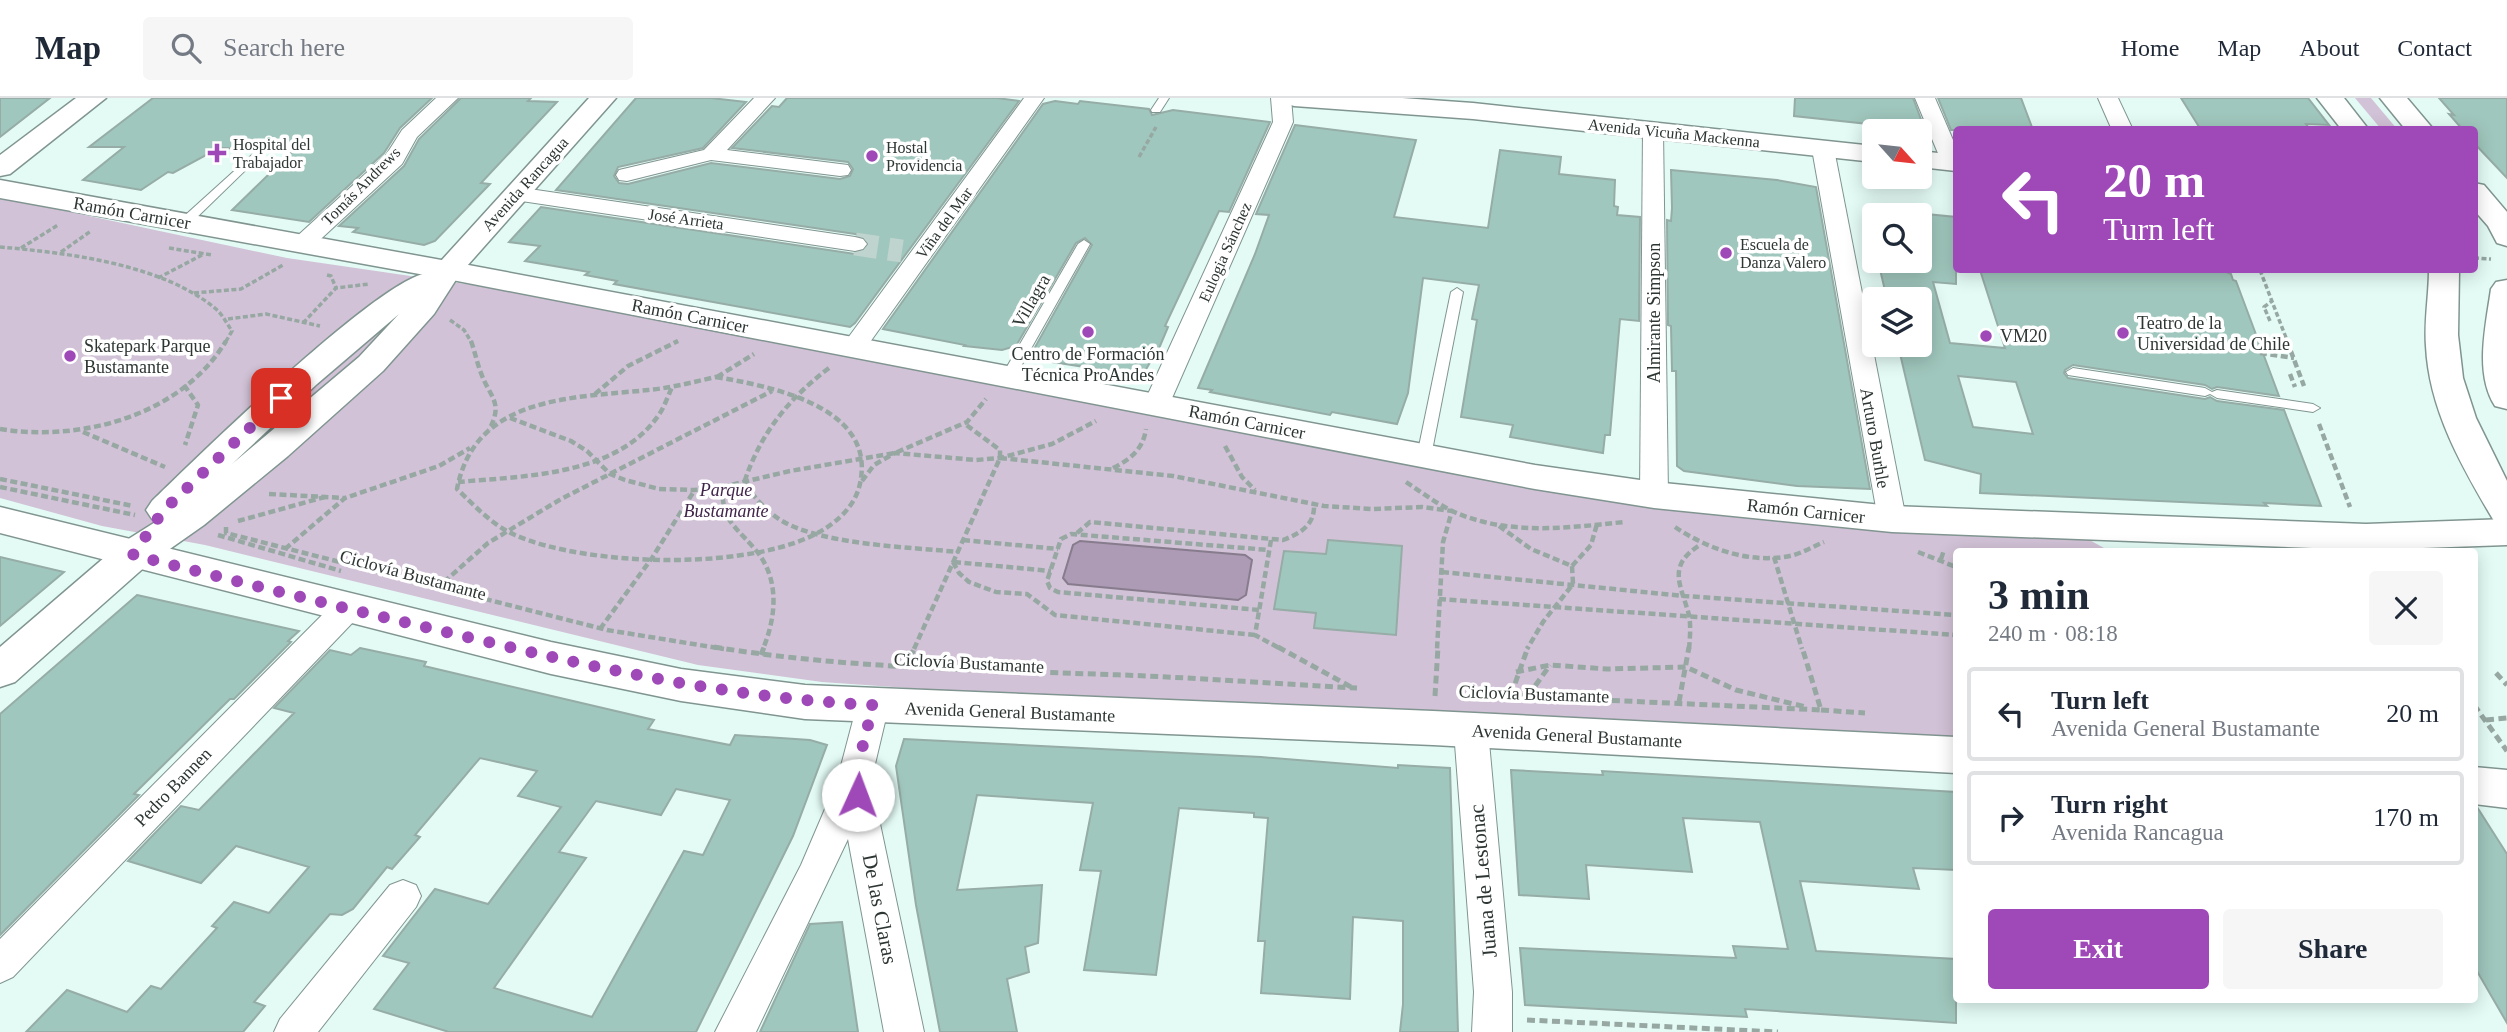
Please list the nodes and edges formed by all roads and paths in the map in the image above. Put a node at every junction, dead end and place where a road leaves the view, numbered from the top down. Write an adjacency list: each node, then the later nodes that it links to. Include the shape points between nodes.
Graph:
1 (93, 98): 28 (main road)
2 (448, 98): 43 (street, Tomás Andrews, via 409,134 394,159)
3 (595, 98): 4 (lane)
4 (603, 98): 32 (main road, Avenida Rancagua)
5 (765, 98): 23 (street)
6 (1034, 98): 63 (street, Viña del Mar, via 912,252)
7 (1164, 98): 16 (lane)
8 (1281, 98): 75 (street, Eulogia Sánchez, via 1283,122)
9 (1294, 98): 15 (main road, Avenida Vicuña Mackenna)
10 (1394, 98): 15 (main road, Avenida Vicuña Mackenna)
11 (1925, 98): 25 (street)
12 (2108, 98): 17 (street)
13 (2330, 98): 18 (main road)
14 (2393, 98): 19 (main road)
15 (1472, 104): 20 (main road, Avenida Vicuña Mackenna)
16 (1156, 110)
17 (2121, 126)
18 (2353, 126)
19 (2418, 126)
20 (1653, 130): 21 (main road, Avenida Vicuña Mackenna); 101 (street, Almirante Simpson)
21 (1823, 149): 22 (main road, Avenida Vicuña Mackenna); 107 (street, Arturo Burhle)
22 (1862, 153)
23 (711, 154): 29 (street); 30 (street)
24 (253, 157): 34 (lane)
25 (1953, 159)
26 (1932, 160): 27 (main road)
27 (1953, 163)
28 (0, 168)
29 (840, 170)
30 (627, 175)
31 (0, 189): 34 (main road, Ramón Carnicer)
32 (516, 194): 39 (street, José Arrieta); 46 (main road, Avenida Rancagua)
33 (2481, 205): 38 (main road)
34 (185, 222): 43 (main road, Ramón Carnicer)
35 (58, 225): 42 (path)
36 (92, 231): 44 (path)
37 (2478, 238): 38 (main road)
38 (2507, 239)
39 (855, 244)
40 (1084, 244): 67 (lane, Villagra)
41 (0, 247): 42 (path)
42 (20, 248): 44 (path)
43 (296, 251): 46 (main road, Ramón Carnicer); 53 (path, via 278,270 241,289)
44 (60, 253): 49 (path)
45 (202, 255): 49 (path)
46 (447, 270): 63 (main road, Ramón Carnicer); 106 (main road, Avenida Rancagua, via 423,307 371,364 276,449)
47 (2261, 273): 54 (path)
48 (2444, 273): 105 (main road, via 2441,321 2448,384 2466,436)
49 (157, 279): 53 (path)
50 (336, 288): 58 (path)
51 (2507, 289): 73 (main road, via 2499,348)
52 (1457, 292): 85 (lane)
53 (193, 293): 56 (path)
54 (2272, 301): 57 (path, via 2264,307); 64 (path)
55 (439, 315): 82 (path, via 461,325 472,340 496,404 494,421)
56 (228, 319): 58 (path, via 266,314); 68 (path, via 232,331 225,347)
57 (2270, 321)
58 (303, 323): 59 (path)
59 (324, 327)
60 (684, 339): 71 (path, via 628,366)
61 (763, 347): 66 (path)
62 (2260, 354): 64 (path)
63 (846, 355): 67 (main road, Ramón Carnicer); 72 (path)
64 (2294, 358): 74 (path)
65 (2073, 372): 74 (lane)
66 (716, 377): 69 (path); 70 (path)
67 (1000, 384): 75 (main road, Ramón Carnicer); 79 (path)
68 (184, 385): 81 (path, via 133,414); 83 (path, via 198,405)
69 (672, 387): 71 (path); 88 (path, via 652,424)
70 (773, 390): 72 (path); 91 (path)
71 (595, 395): 77 (path, via 548,401)
72 (795, 396): 87 (path, via 850,429); 94 (path, via 768,427)
73 (2507, 398)
74 (2313, 408): 116 (path, via 2357,527)
75 (1150, 413): 76 (main road, Ramón Carnicer); 89 (path, via 1140,448)
76 (1222, 417): 85 (main road, Ramón Carnicer); 100 (path, via 1231,461)
77 (510, 418): 82 (path); 88 (path, via 571,441)
78 (1100, 418): 86 (path, via 1052,444)
79 (964, 424): 84 (path); 86 (path, via 1000,450)
80 (0, 429): 81 (path, via 47,434)
81 (81, 431): 90 (path)
82 (480, 440): 93 (path, via 461,465); 103 (path, via 439,466)
83 (183, 451)
84 (895, 453): 86 (path); 87 (path); 99 (path, via 874,466)
85 (1424, 456): 101 (main road, Ramón Carnicer)
86 (1000, 458): 89 (path); 117 (path)
87 (862, 459): 94 (path); 99 (path)
88 (600, 462): 91 (path); 93 (path)
89 (1112, 469): 100 (path)
90 (173, 470)
91 (610, 474): 97 (path, via 641,485); 112 (path)
92 (0, 479): 106 (path)
93 (458, 482): 112 (path, via 457,489 482,514)
94 (744, 483): 96 (path); 115 (path, via 765,509)
95 (0, 487): 106 (path, Ciclovía Bustamante)
96 (722, 487): 97 (path); 125 (path, via 722,502 733,530)
97 (694, 490): 128 (path)
98 (264, 492): 102 (path)
99 (857, 492): 115 (path, via 849,510)
100 (1256, 492): 104 (path)
101 (1654, 495): 107 (main road, Ramón Carnicer)
102 (325, 497): 103 (path); 109 (path)
103 (345, 498): 121 (path)
104 (1314, 504): 118 (path, via 1314,518 1304,531); 132 (path, via 1452,511 1443,542)
105 (2507, 512)
106 (173, 517): 109 (path); 126 (main road, Avenida Rancagua); 135 (path, Ciclovía Bustamante)
107 (1892, 519): 119 (main road, Ramón Carnicer)
108 (0, 520): 126 (main road, Avenida General Bustamante)
109 (227, 524): 121 (path, via 226,533)
110 (1597, 524): 130 (path, via 1591,545)
111 (1499, 526): 130 (path, via 1531,549)
112 (508, 531): 128 (path, via 574,552); 134 (path, via 470,556)
113 (2507, 532): 116 (main road, Ramón Carnicer)
114 (1077, 533): 118 (path, via 1090,522); 122 (path, via 1066,536); 123 (path)
115 (813, 534): 124 (path); 125 (path)
116 (2367, 537): 119 (main road, Ramón Carnicer)
117 (963, 540): 122 (path); 124 (path)
118 (1271, 540): 123 (path)
119 (2258, 542)
120 (1701, 544): 136 (path, via 1687,554 1679,569)
121 (285, 549): 134 (path)
122 (1058, 549): 131 (path)
123 (1269, 550): 140 (path)
124 (958, 552): 129 (path)
125 (760, 554): 128 (path); 149 (path, via 775,600 772,626)
126 (133, 555): 135 (main road, Avenida General Bustamante); 154 (main road, Avenida Rancagua)
127 (1774, 557): 138 (path)
128 (652, 558): 144 (path)
129 (953, 562): 131 (path); 146 (path, via 969,582 996,592 1027,594 1055,615); 153 (path)
130 (1572, 566): 133 (path)
131 (1051, 571): 140 (path, via 1048,585 1058,592)
132 (1442, 572): 133 (path); 137 (path)
133 (1573, 584): 136 (path); 139 (path)
134 (436, 589): 144 (path)
135 (350, 591): 164 (main road, Avenida General Bustamante, via 681,685 805,702); 178 (street, Pedro Bannen)
136 (1685, 596): 138 (path); 142 (path)
137 (1439, 599): 139 (path); 165 (path)
138 (1788, 603): 141 (path); 143 (path)
139 (1550, 608): 142 (path); 155 (path)
140 (1259, 610): 146 (path)
141 (1953, 615)
142 (1689, 618): 143 (path); 151 (path)
143 (1794, 624): 147 (path); 166 (path)
144 (600, 629): 149 (path)
145 (593, 634): 148 (path)
146 (1255, 635): 159 (path)
147 (1953, 635)
148 (647, 644)
149 (761, 655): 153 (path)
150 (1550, 665): 151 (path); 155 (path); 162 (path)
151 (1686, 667): 163 (path); 166 (path, via 1746,693)
152 (824, 668): 157 (path, Ciclovía Bustamante)
153 (905, 669): 159 (path)
154 (0, 671)
155 (1516, 672): 161 (path)
156 (2496, 673): 158 (path)
157 (990, 678)
158 (2507, 685)
159 (1354, 688): 160 (path)
160 (1367, 689)
161 (1511, 695): 162 (path); 165 (path)
162 (1528, 696): 163 (path)
163 (1679, 702): 166 (path); 168 (path)
164 (873, 705): 165 (main road, Avenida General Bustamante); 174 (street, De las Claras)
165 (1447, 705): 173 (main road, Avenida General Bustamante); 179 (street, Juana de Lestonac, via 1493,992)
166 (1821, 710): 169 (path)
167 (2478, 710): 171 (path)
168 (1677, 712)
169 (1875, 714)
170 (2507, 718): 171 (path)
171 (2486, 720): 172 (path)
172 (2507, 751)
173 (1953, 755)
174 (854, 781): 181 (street, via 817,870); 182 (street, De las Claras)
175 (2478, 785): 176 (main road)
176 (2507, 789)
177 (403, 897): 180 (street)
178 (0, 965)
179 (1505, 1026): 183 (path)
180 (294, 1032)
181 (735, 1032)
182 (904, 1032)
183 (1778, 1032)

